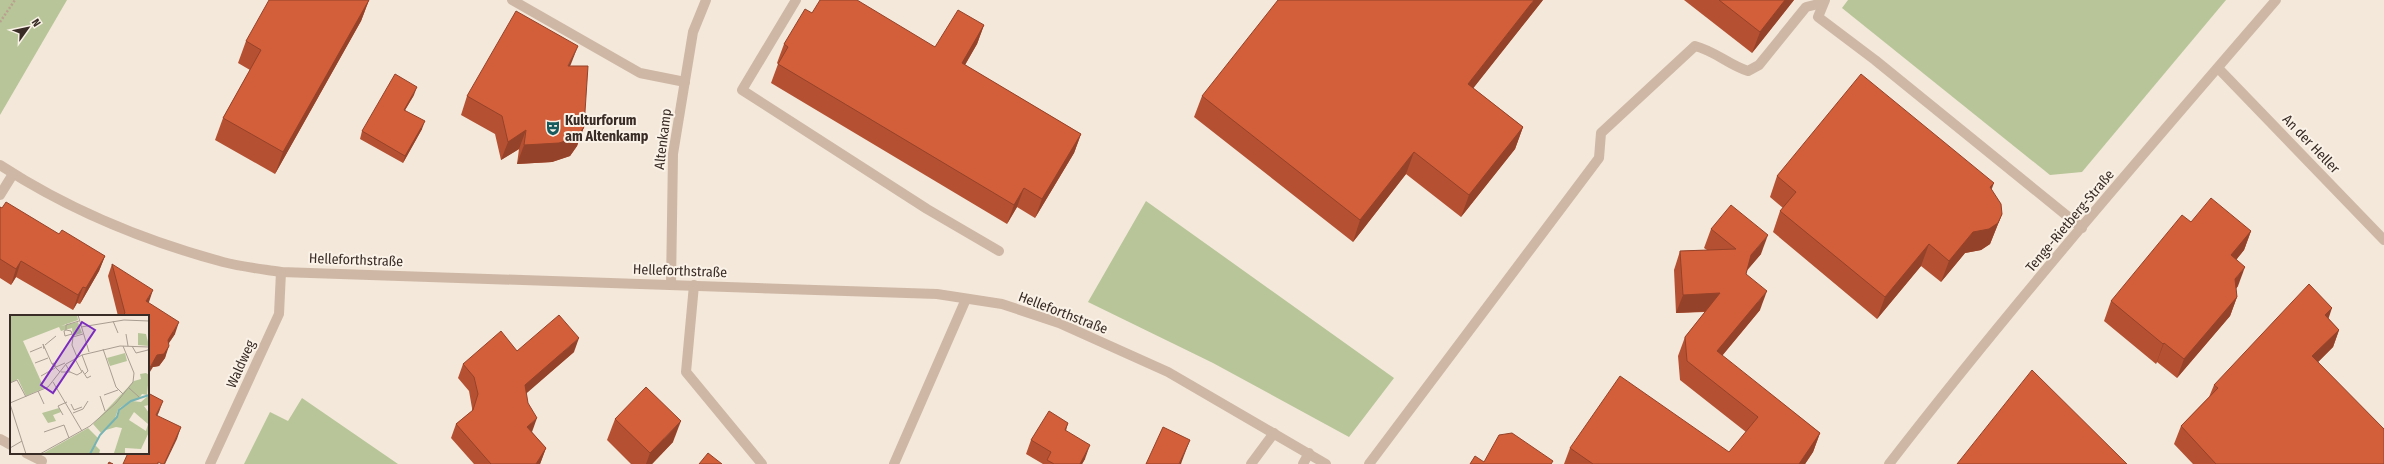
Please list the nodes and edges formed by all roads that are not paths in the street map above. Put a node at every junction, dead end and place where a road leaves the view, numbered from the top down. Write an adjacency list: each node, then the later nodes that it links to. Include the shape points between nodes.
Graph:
1 (512, 0): 7 (street, via 640,73)
2 (706, 0): 7 (street, Altenkamp, via 693,32)
3 (796, 0): 13 (street, via 742,90 927,209)
4 (2276, 0): 6 (street, Tenge-Rietberg-Straße)
5 (1824, 1): 11 (street, via 1818,17); 30 (street, via 1806,7 1759,64 1748,71 1732,66 1710,50 1695,46 1601,133 1599,158)
6 (2218, 68): 11 (street, Tenge-Rietberg-Straße); 12 (street, An der Heller)
7 (685, 82): 15 (street, Altenkamp, via 673,154)
8 (0, 165): 9 (street, Helleforthstraße)
9 (13, 174): 10 (street); 14 (street, Helleforthstraße, via 76,208 143,237 225,262)
10 (0, 195)
11 (2082, 228): 31 (street, Tenge-Rietberg-Straße)
12 (2384, 240)
13 (999, 251)
14 (281, 272): 15 (street, Helleforthstraße); 24 (street, Waldweg, via 279,314)
15 (671, 285): 16 (street, Helleforthstraße)
16 (694, 285): 17 (street, Helleforthstraße, via 937,294); 25 (street, via 686,372)
17 (966, 299): 18 (street, Helleforthstraße, via 1002,304 1059,323 1168,372); 26 (street)
18 (1274, 433): 21 (street, Helleforthstraße); 27 (street)
19 (0, 439): 20 (street)
20 (10, 444)
21 (1309, 453): 28 (street); 29 (street, Helleforthstraße)
22 (28, 454): 23 (street)
23 (42, 461)
24 (210, 464)
25 (762, 464)
26 (894, 464)
27 (1251, 464)
28 (1303, 464)
29 (1326, 464)
30 (1369, 464)
31 (1889, 464)

